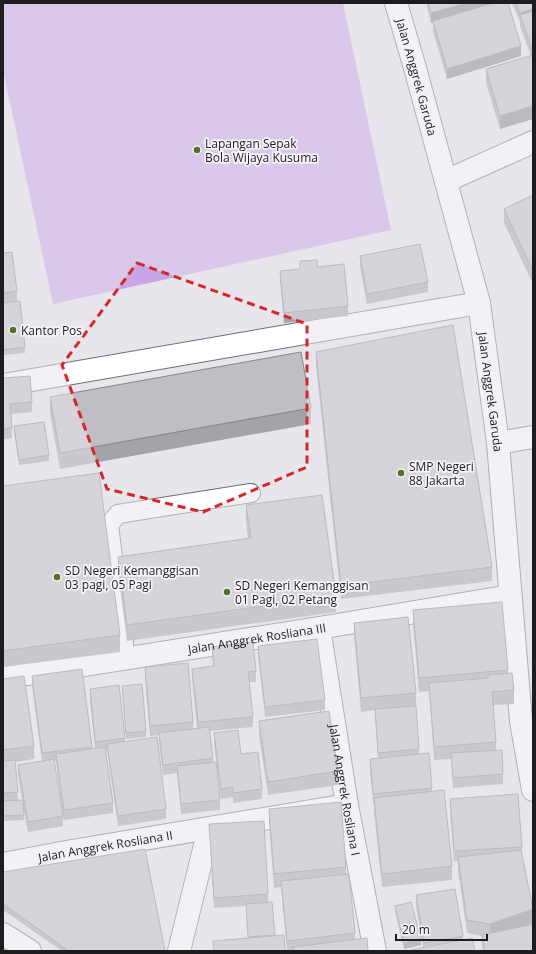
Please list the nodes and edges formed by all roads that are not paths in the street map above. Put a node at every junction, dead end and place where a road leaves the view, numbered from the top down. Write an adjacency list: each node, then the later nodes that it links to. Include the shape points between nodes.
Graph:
1 (396, 3): 3 (street, Jalan Anggrek Garuda)
2 (533, 142): 3 (street)
3 (446, 181): 4 (street, Jalan Anggrek Garuda)
4 (479, 303): 5 (street); 7 (street, Jalan Anggrek Garuda)
5 (3, 384)
6 (533, 437): 7 (street)
7 (498, 443): 9 (street, Jalan Anggrek Garuda)
8 (251, 493): 11 (lane, via 118,514 109,525)
9 (510, 596): 10 (street, Jalan Anggrek Rosliana III); 13 (street, Jalan Anggrek Garuda, via 521,721)
10 (319, 628): 11 (street, Jalan Anggrek Rosliana III); 14 (street, Jalan Anggrek Rosliana I)
11 (126, 659): 12 (street, Jalan Anggrek Rosliana III)
12 (3, 678)
13 (533, 790)
14 (347, 805): 15 (street, Jalan Anggrek Rosliana II); 20 (street, Jalan Anggrek Rosliana I)
15 (209, 829): 16 (street, Jalan Anggrek Rosliana II); 19 (street)
16 (3, 864)
17 (3, 934): 18 (street)
18 (30, 951)
19 (179, 951)
20 (375, 951)

